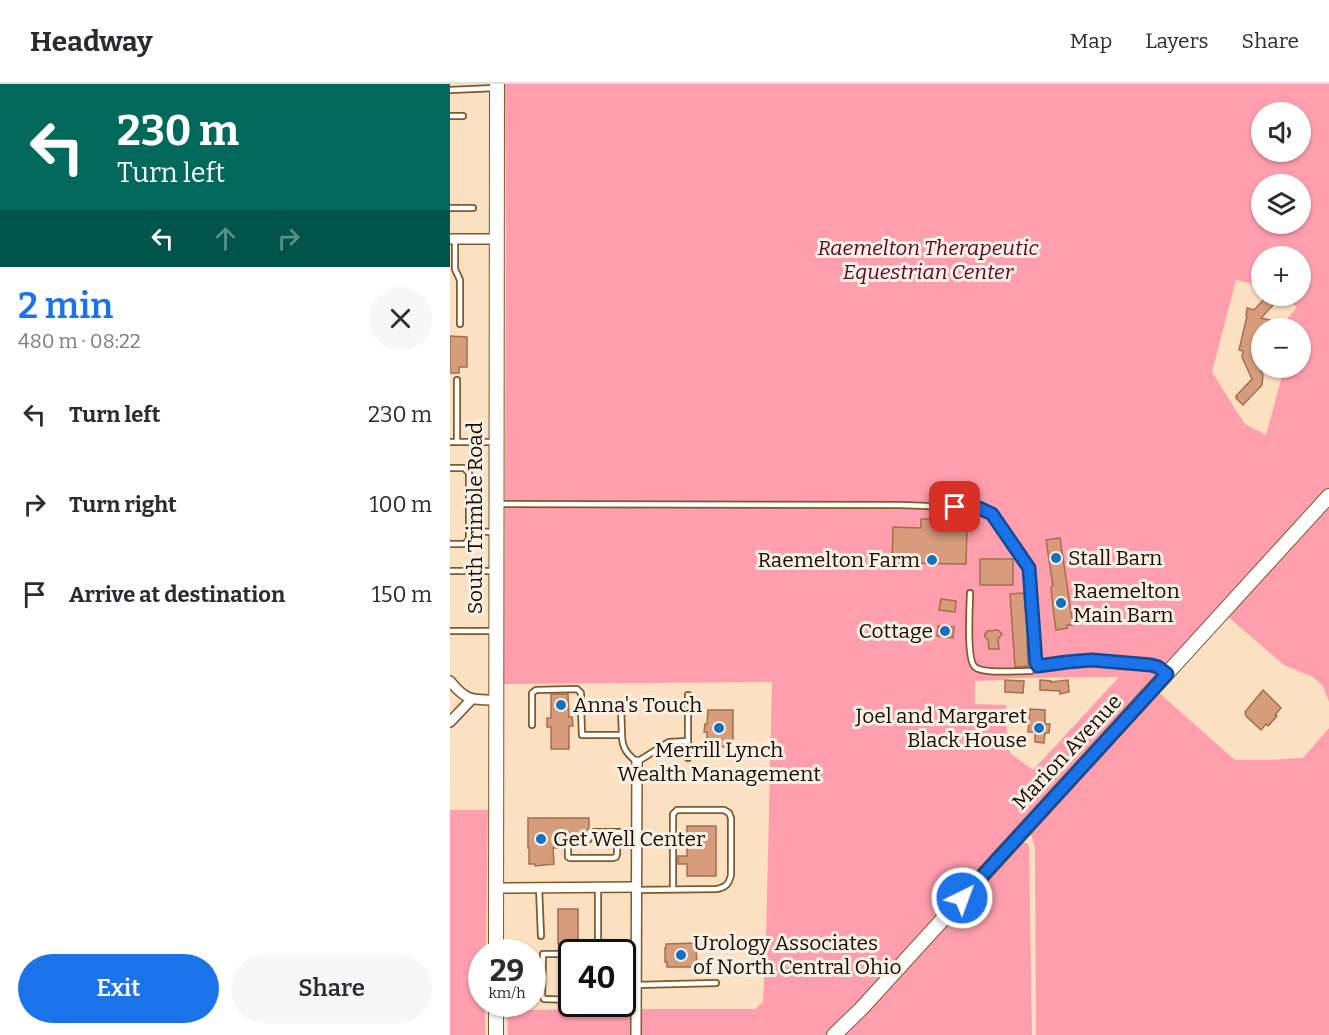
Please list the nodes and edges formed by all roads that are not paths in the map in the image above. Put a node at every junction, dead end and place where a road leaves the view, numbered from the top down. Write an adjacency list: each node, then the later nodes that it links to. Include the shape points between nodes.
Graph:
1 (497, 86): 2 (lane); 9 (main road, South Trimble Road)
2 (462, 87): 3 (lane)
3 (450, 90)
4 (450, 116): 5 (lane)
5 (463, 116)
6 (450, 208): 7 (lane)
7 (473, 208)
8 (453, 239): 9 (street); 10 (lane)
9 (497, 239): 15 (main road, South Trimble Road)
10 (453, 269): 11 (lane, via 460,280)
11 (460, 324)
12 (457, 380): 14 (lane)
13 (450, 442): 14 (lane)
14 (457, 442): 15 (lane)
15 (496, 442): 19 (main road, South Trimble Road)
16 (450, 468): 21 (lane, via 464,468 469,473)
17 (957, 491): 20 (lane)
18 (1329, 496): 30 (main road, Marion Avenue)
19 (496, 504): 20 (lane); 22 (main road, South Trimble Road)
20 (955, 507): 29 (lane, via 979,508 992,514 1029,568)
21 (469, 531): 22 (lane); 23 (lane, via 465,544)
22 (496, 532): 25 (main road, South Trimble Road)
23 (450, 544)
24 (450, 571): 25 (lane)
25 (496, 572): 28 (main road, South Trimble Road)
26 (970, 593): 29 (lane, via 972,664 985,671 1031,671)
27 (450, 631): 28 (lane)
28 (496, 632): 34 (main road, South Trimble Road)
29 (1038, 666): 30 (lane, via 1102,660 1151,665)
30 (1167, 674): 61 (main road, Marion Avenue)
31 (450, 681): 33 (street)
32 (688, 695): 39 (lane)
33 (471, 700): 34 (street); 36 (street)
34 (496, 700): 46 (main road, South Trimble Road)
35 (581, 708): 37 (lane, via 580,690 536,690 532,693); 38 (lane, via 582,735); 38 (lane, via 621,707)
36 (450, 722)
37 (532, 725)
38 (622, 735): 41 (lane, via 623,747)
39 (688, 741): 40 (lane); 41 (lane, via 669,742)
40 (688, 758)
41 (637, 762): 43 (street)
42 (617, 832): 42 (lane, via 594,832 588,840 570,840 568,856 614,858); 43 (lane)
43 (637, 832): 47 (street)
44 (539, 887): 45 (street); 46 (street); 49 (lane)
45 (598, 887): 47 (street); 51 (lane)
46 (496, 888): 50 (main road, South Trimble Road)
47 (636, 888): 48 (lane); 52 (street)
48 (673, 890): 48 (lane, via 717,889 730,882 729,813 674,811)
49 (541, 936)
50 (496, 939)
51 (598, 939)
52 (636, 939)
53 (558, 954): 56 (lane, via 542,956 542,996)
54 (716, 983): 55 (lane)
55 (636, 985)
56 (558, 1000)
57 (496, 1017): 59 (main road)
58 (636, 1017): 60 (street)
59 (496, 1035)
60 (636, 1035)
61 (834, 1035)

